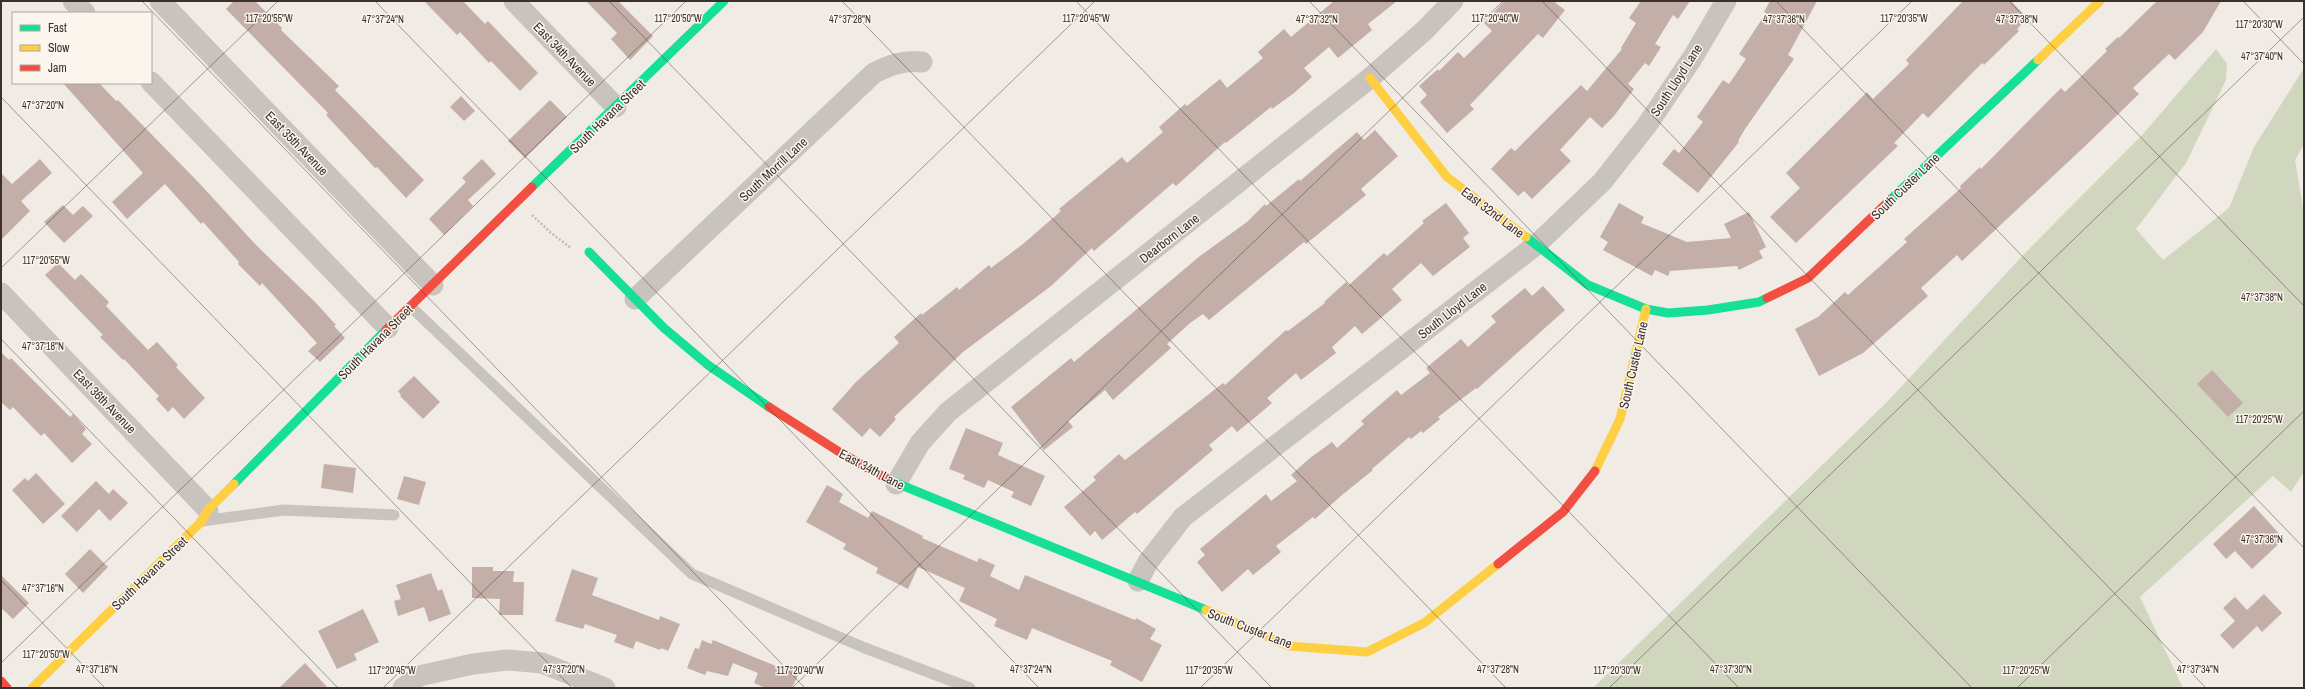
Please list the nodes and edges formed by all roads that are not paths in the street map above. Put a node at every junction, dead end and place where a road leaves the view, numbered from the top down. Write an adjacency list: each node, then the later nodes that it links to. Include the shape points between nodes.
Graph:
1 (73, 1): 8 (street)
2 (160, 1): 15 (street, East 35th Avenue)
3 (514, 1): 12 (street, East 34th Avenue)
4 (724, 1): 12 (street, South Havana Street)
5 (1453, 1): 10 (street, Dearborn Lane, via 1425,30)
6 (1726, 1): 13 (street, South Lloyd Lane, via 1693,57 1647,124 1602,182)
7 (2100, 1): 19 (street, South Custer Lane, via 1808,278 1759,302 1668,313)
8 (84, 12)
9 (922, 62): 17 (street, South Morrill Lane, via 908,60 874,73)
10 (1370, 78): 13 (street, East 32nd Lane, via 1447,177); 21 (street, Dearborn Lane, via 948,412 920,444)
11 (152, 83): 20 (street)
12 (616, 107): 15 (street, South Havana Street)
13 (1536, 245): 19 (street, East 32nd Lane, via 1588,285); 24 (street, South Lloyd Lane, via 1183,517 1148,562)
14 (589, 252): 17 (street, East 34th Lane)
15 (433, 285): 18 (street, South Havana Street)
16 (1, 293): 23 (street, East 36th Avenue)
17 (635, 299): 21 (street, East 34th Lane, via 664,328 714,369 834,449)
18 (411, 307): 20 (street, South Havana Street); 31 (lane, via 692,574 865,648)
19 (1646, 309): 25 (street, South Custer Lane, via 1620,419 1599,467 1563,512 1424,623 1367,652 1289,646)
20 (388, 328): 23 (street, South Havana Street)
21 (896, 484): 24 (street, East 34th Lane)
22 (394, 515): 23 (lane, via 284,510)
23 (205, 516): 28 (street, South Havana Street)
24 (1138, 581): 25 (street, East 34th Lane)
25 (1201, 609)
26 (1, 681): 27 (street)
27 (7, 688)
28 (32, 688)
29 (403, 688): 30 (street, via 420,676 473,664 507,660 542,663)
30 (605, 688)
31 (970, 688)

